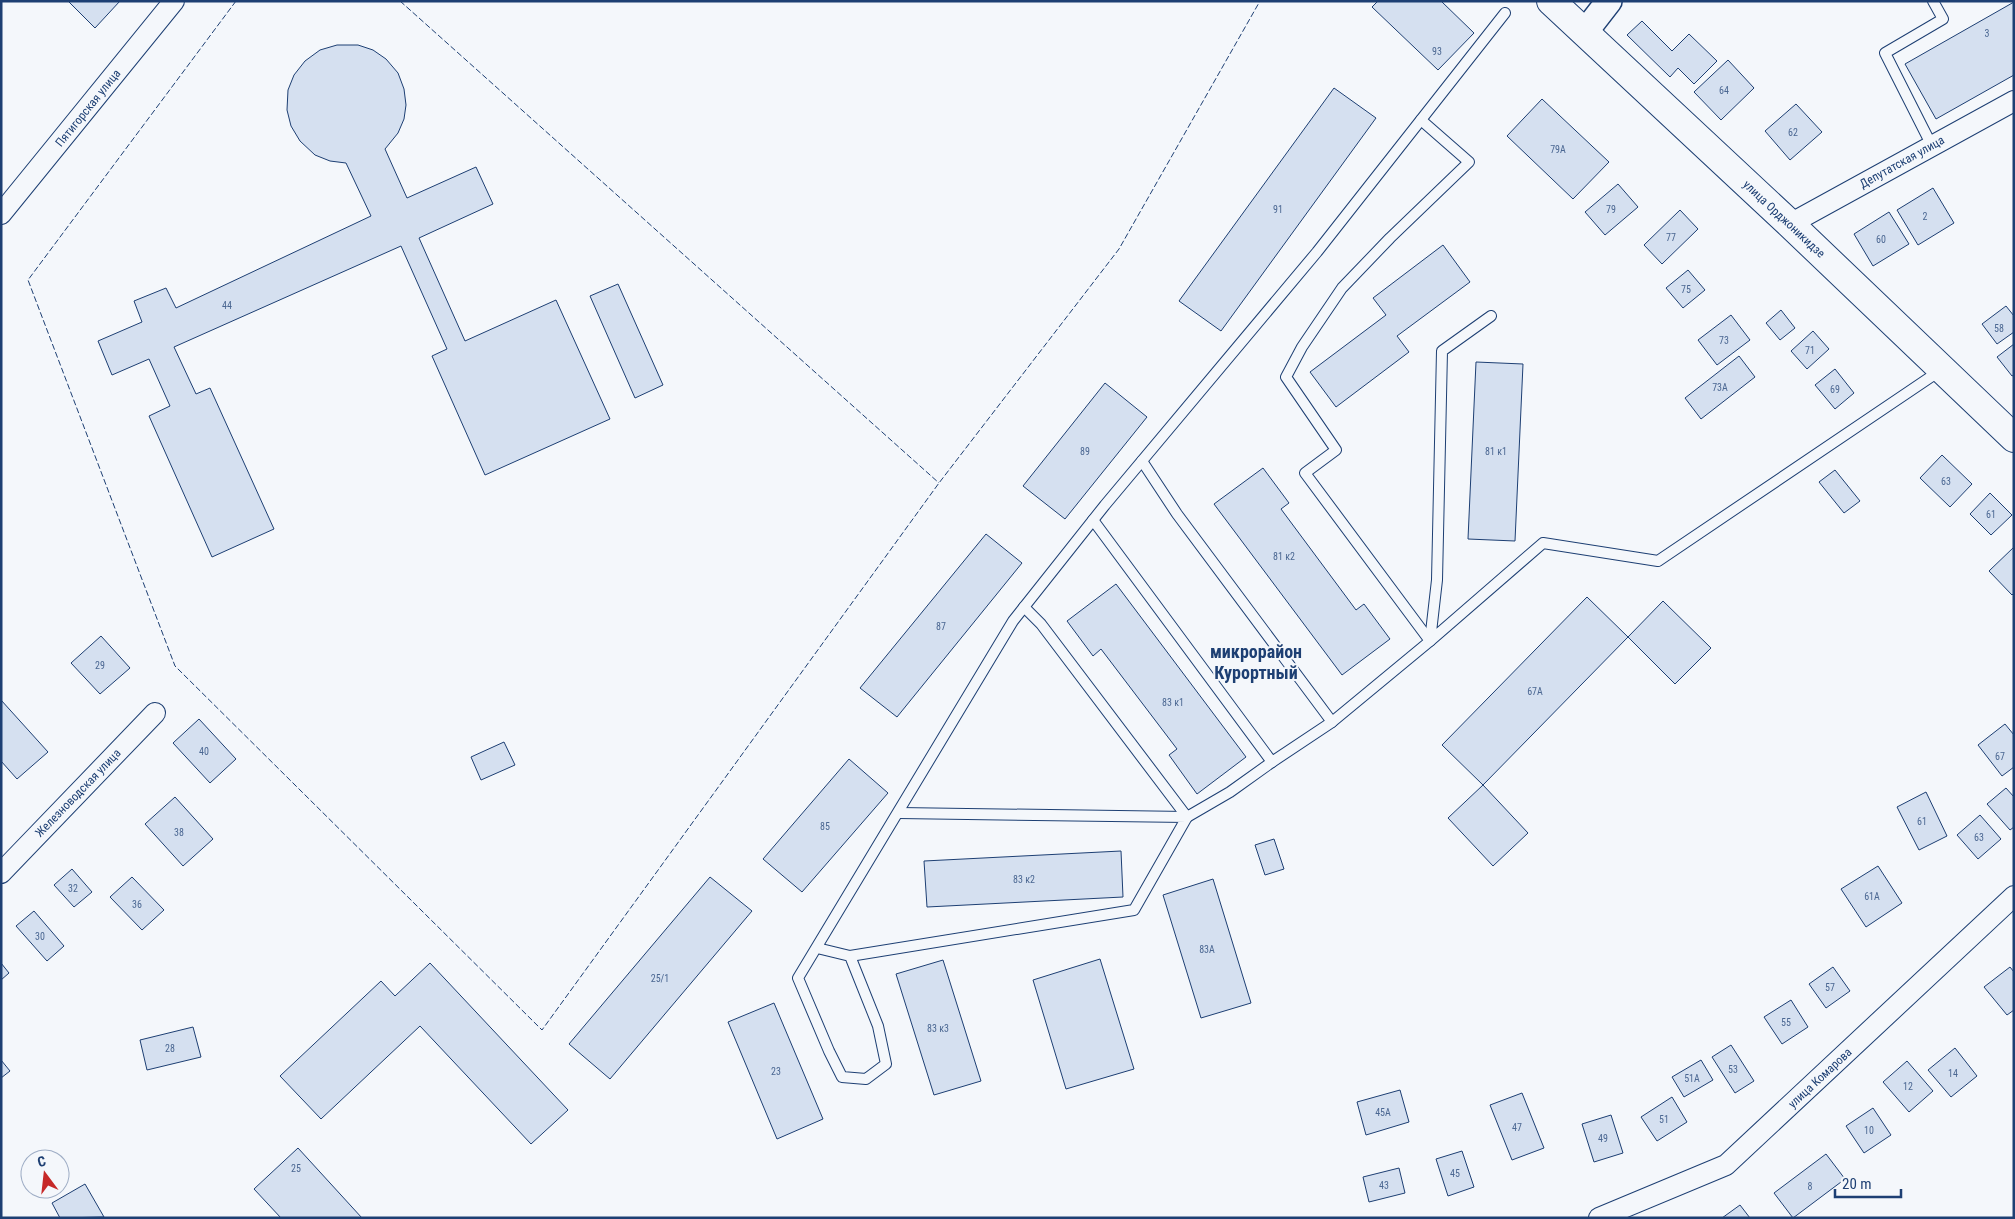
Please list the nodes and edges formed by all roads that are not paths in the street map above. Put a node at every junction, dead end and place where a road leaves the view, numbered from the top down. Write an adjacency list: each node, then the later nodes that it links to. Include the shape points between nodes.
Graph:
1 (174, 1): 10 (street, Пятигорская улица)
2 (1609, 1): 6 (street)
3 (1934, 1): 9 (lane, via 1943,19 1884,53)
4 (1557, 3): 6 (main road, улица Орджоникидзе)
5 (1505, 13): 8 (lane)
6 (1585, 32): 11 (main road, улица Орджоникидзе)
7 (2014, 100): 9 (street, Депутатская улица)
8 (1421, 120): 15 (lane, via 1317,252); 18 (lane, via 1469,162 1342,288 1286,377 1336,450 1305,474)
9 (1932, 146): 11 (street, Депутатская улица)
10 (1, 214)
11 (1790, 224): 13 (main road, улица Орджоникидзе)
12 (1491, 316): 18 (lane, via 1442,351 1437,580)
13 (1942, 370): 14 (main road, улица Орджоникидзе); 18 (lane, via 1658,561 1543,543)
14 (2014, 438)
15 (1142, 461): 16 (lane); 20 (lane, via 1177,514)
16 (1093, 520): 17 (lane); 21 (lane)
17 (1024, 608): 22 (lane, via 1013,621); 23 (lane, via 1041,624)
18 (1430, 641): 20 (lane)
19 (155, 713): 24 (street, Железноводская улица)
20 (1332, 722): 21 (lane)
21 (1272, 762): 23 (lane)
22 (899, 813): 23 (lane); 26 (lane)
23 (1187, 817): 27 (lane, via 1134,910)
24 (1, 873)
25 (2014, 896): 28 (street, улица Комарова, via 1726,1165)
26 (817, 948): 27 (lane); 27 (lane, via 798,978 842,1077 866,1079 886,1064 878,1026)
27 (850, 956)
28 (1611, 1216)

